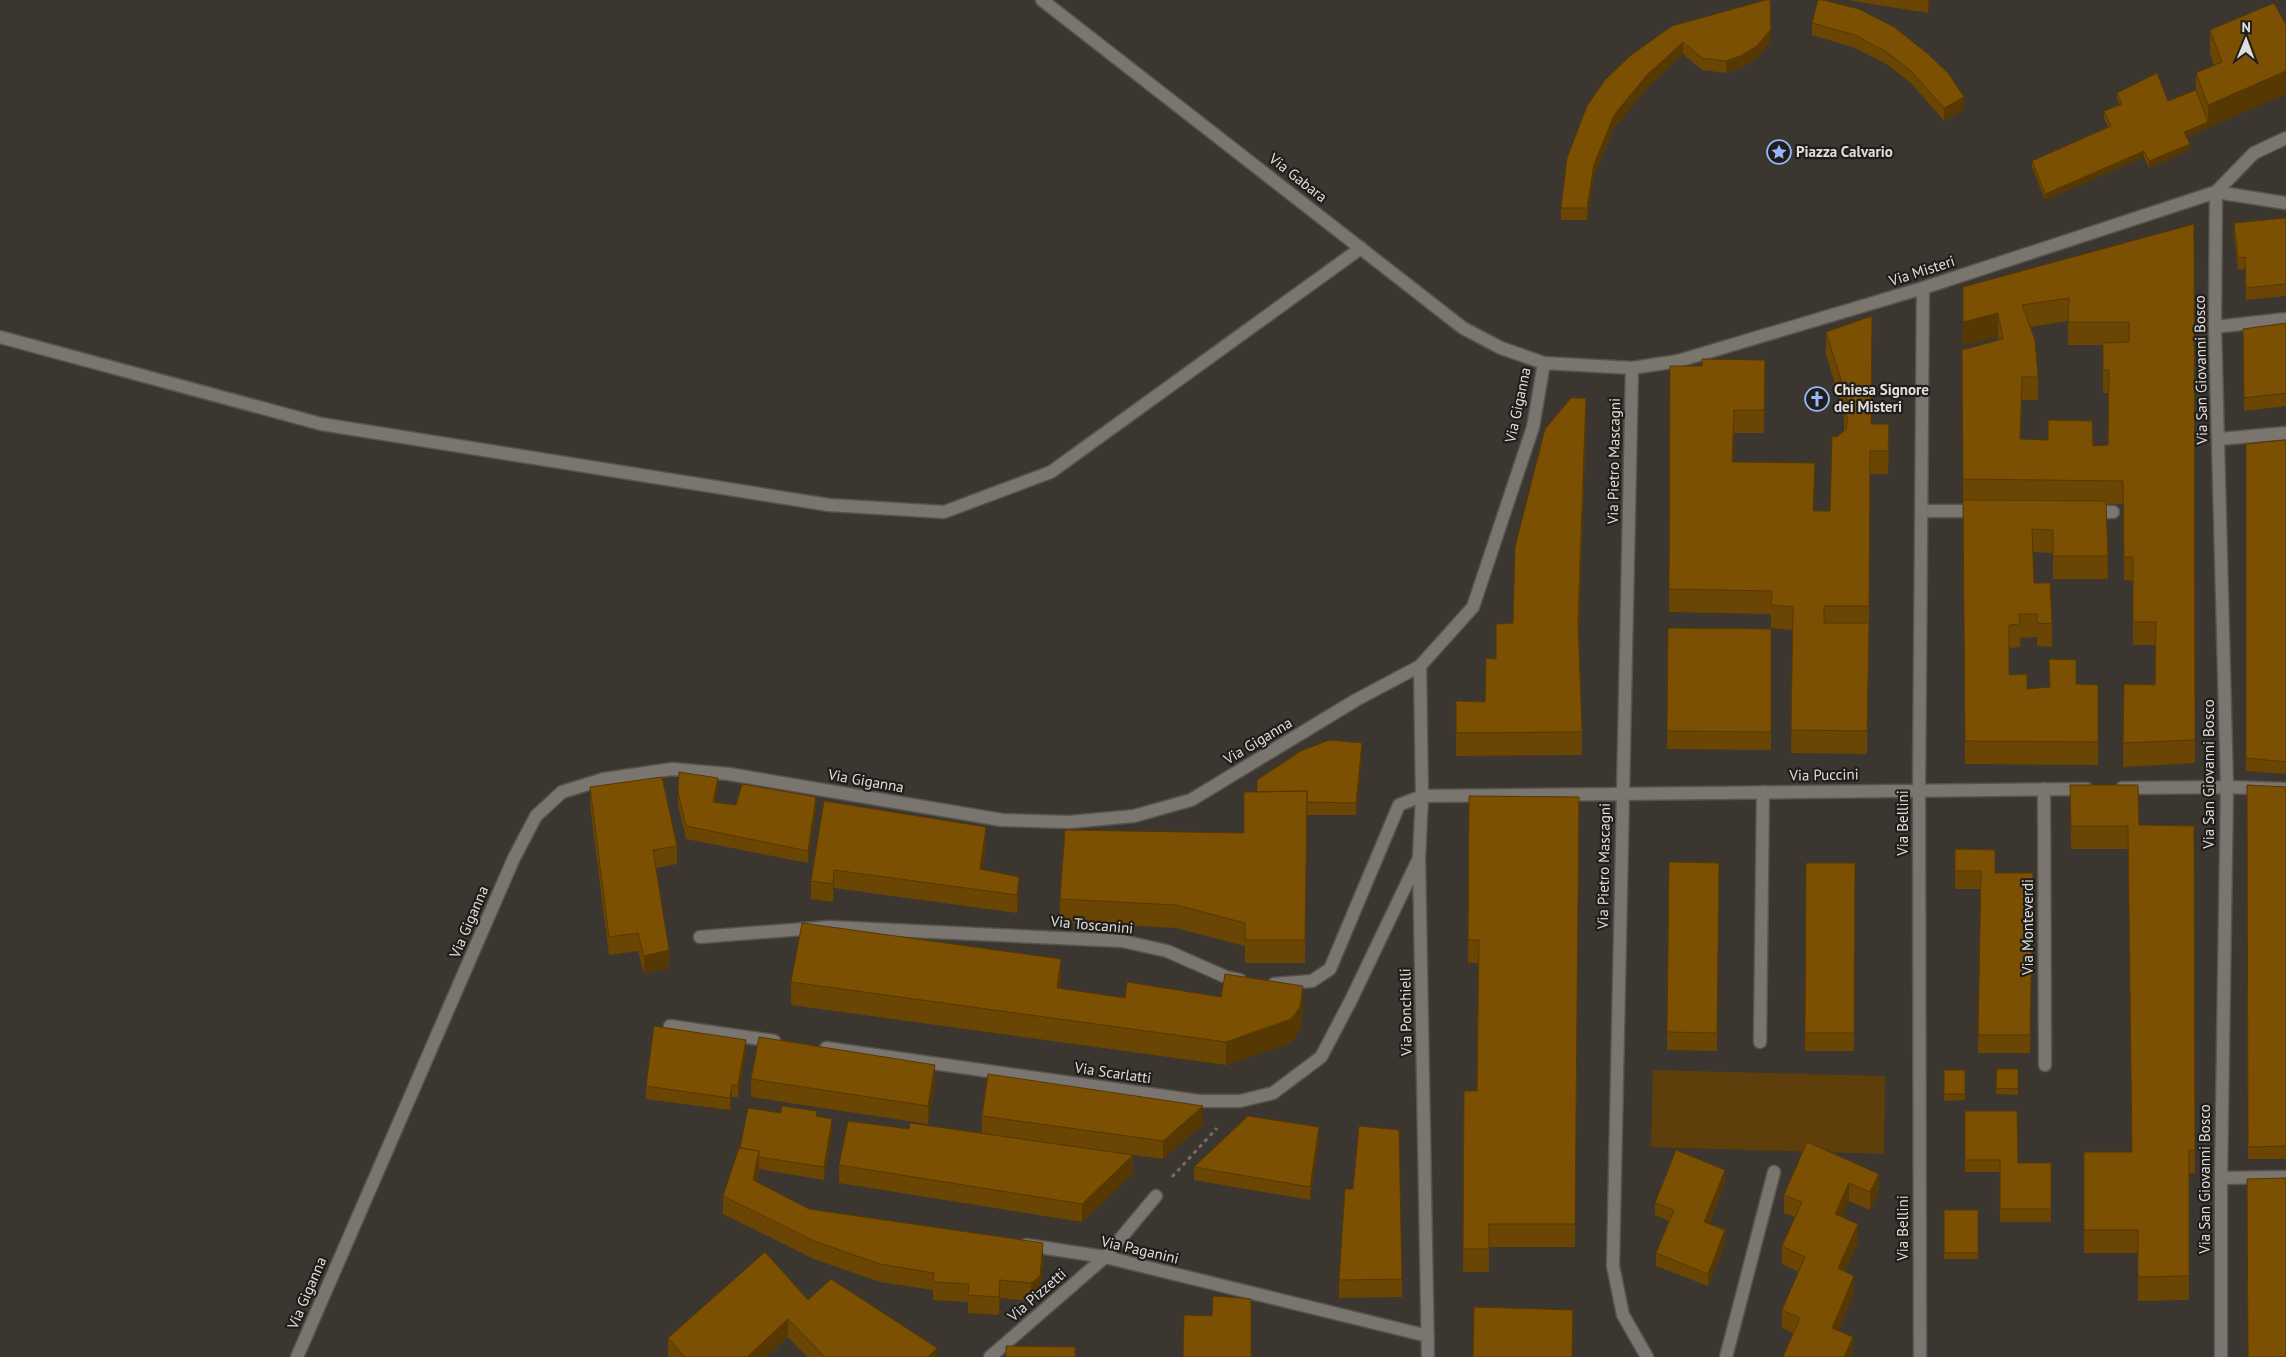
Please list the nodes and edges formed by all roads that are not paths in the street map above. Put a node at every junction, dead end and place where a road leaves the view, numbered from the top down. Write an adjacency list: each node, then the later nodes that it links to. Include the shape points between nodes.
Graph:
1 (1042, 0): 5 (street, Via Gabara)
2 (2286, 138): 3 (street, Via Misteri, via 2254,153)
3 (2216, 192): 4 (street); 6 (street, Via Misteri); 8 (street, Via San Giovanni Bosco)
4 (2286, 203)
5 (1361, 248): 9 (street, via 1051,472 944,512 829,505 322,424); 10 (street, Via Gabara, via 1463,328 1501,348)
6 (1924, 288): 11 (street, Via Misteri, via 1678,361); 14 (street, Via Bellini)
7 (2286, 319): 8 (street)
8 (2215, 327): 13 (street, Via San Giovanni Bosco)
9 (0, 337)
10 (1544, 363): 11 (street, Via Misteri); 18 (street, Via Giganna, via 1533,427 1473,607)
11 (1632, 368): 24 (street, Via Pietro Mascagni)
12 (2286, 433): 13 (street)
13 (2218, 439): 19 (street, Via San Giovanni Bosco)
14 (1922, 511): 15 (street); 22 (street, Via Bellini)
15 (1989, 511)
16 (2075, 512): 17 (street)
17 (2113, 512)
18 (1420, 666): 25 (street, Via Ponchielli); 40 (street, Via Giganna, via 1356,700 1192,800 1134,816 1070,822 1002,820 729,774 672,769 604,779 562,792 536,816 514,858)
19 (2227, 787): 20 (street, Via Puccini); 21 (street, Via Puccini); 35 (street, Via San Giovanni Bosco)
20 (2044, 789): 22 (street, Via Puccini); 32 (street, Via Monteverdi)
21 (2286, 789)
22 (1919, 790): 23 (street, Via Puccini); 45 (street, Via Bellini)
23 (1763, 792): 24 (street, Via Puccini); 29 (street)
24 (1622, 794): 25 (street, Via Puccini); 43 (street, Via Pietro Mascagni, via 1613,1266 1623,1315)
25 (1422, 796): 26 (street, Via Ponchielli); 27 (street, Via Toscanini, via 1399,805 1330,969 1312,981 1259,984 1226,977 1167,951 1122,941 830,927)
26 (1419, 858): 31 (street, Via Scarlatti, via 1321,1057 1273,1093 1240,1101 1199,1101); 39 (street, Via Ponchielli)
27 (700, 937)
28 (670, 1026): 30 (street)
29 (1760, 1042)
30 (787, 1043)
31 (817, 1047)
32 (2045, 1065)
33 (1774, 1172): 44 (street)
34 (2286, 1176): 35 (street)
35 (2221, 1178): 46 (street, Via San Giovanni Bosco)
36 (1156, 1196): 38 (street, Via Pizzetti)
37 (1017, 1244): 38 (street, Via Paganini)
38 (1106, 1257): 39 (street, Via Paganini); 41 (street, Via Pizzetti)
39 (1428, 1336): 42 (street, Via Ponchielli)
40 (298, 1357)
41 (990, 1357)
42 (1428, 1357)
43 (1647, 1357)
44 (1726, 1357)
45 (1920, 1357)
46 (2221, 1357)

